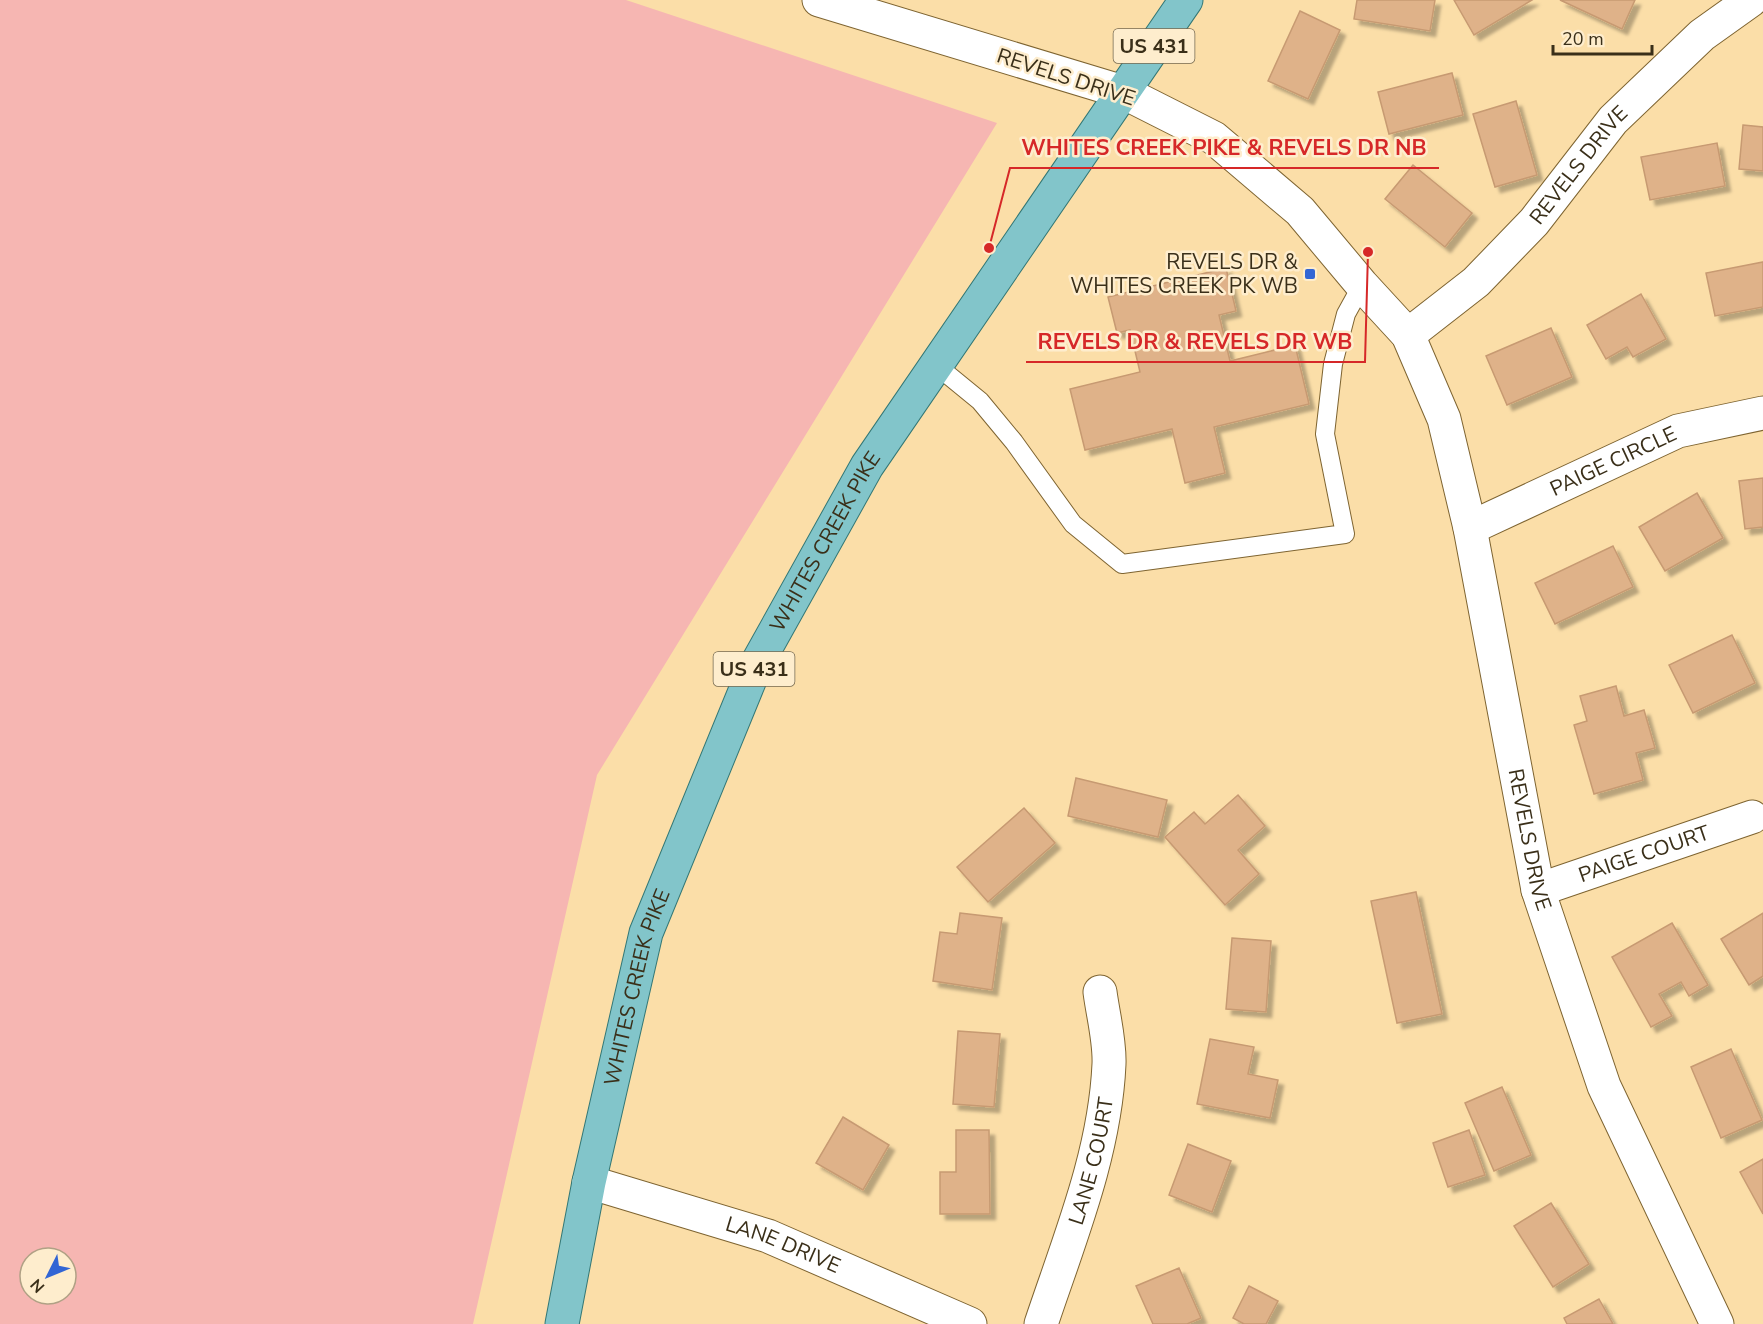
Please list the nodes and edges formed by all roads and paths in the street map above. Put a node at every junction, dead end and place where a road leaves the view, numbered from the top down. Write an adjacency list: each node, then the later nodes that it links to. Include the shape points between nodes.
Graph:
1 (819, 0): 4 (street, REVELS DRIVE)
2 (1186, 0): 5 (main road, WHITES CREEK PIKE / US 431)
3 (1751, 0): 7 (street, REVELS DRIVE, via 1702,35 1613,120 1534,222 1476,282)
4 (858, 5): 5 (street, REVELS DRIVE)
5 (1123, 92): 6 (street, REVELS DRIVE, via 1215,138 1300,211); 8 (main road, WHITES CREEK PIKE / US 431)
6 (1362, 285): 7 (street, REVELS DRIVE); 8 (lane, via 1346,314 1333,364 1325,434 1345,534 1122,564 1073,524 980,401)
7 (1408, 335): 10 (street, REVELS DRIVE, via 1444,419)
8 (936, 365): 14 (main road, WHITES CREEK PIKE / US 431, via 867,466 755,667 646,933)
9 (1763, 413): 10 (street, PAIGE CIRCLE, via 1678,430)
10 (1470, 528): 12 (street, REVELS DRIVE)
11 (1752, 817): 12 (street, PAIGE COURT)
12 (1538, 890): 18 (street, REVELS DRIVE, via 1604,1086)
13 (1100, 992): 17 (street, LANE COURT, via 1109,1063 1101,1130)
14 (590, 1182): 15 (main road, WHITES CREEK PIKE / US 431); 16 (street, LANE DRIVE, via 768,1236)
15 (562, 1324)
16 (970, 1324)
17 (1041, 1324)
18 (1717, 1324)

